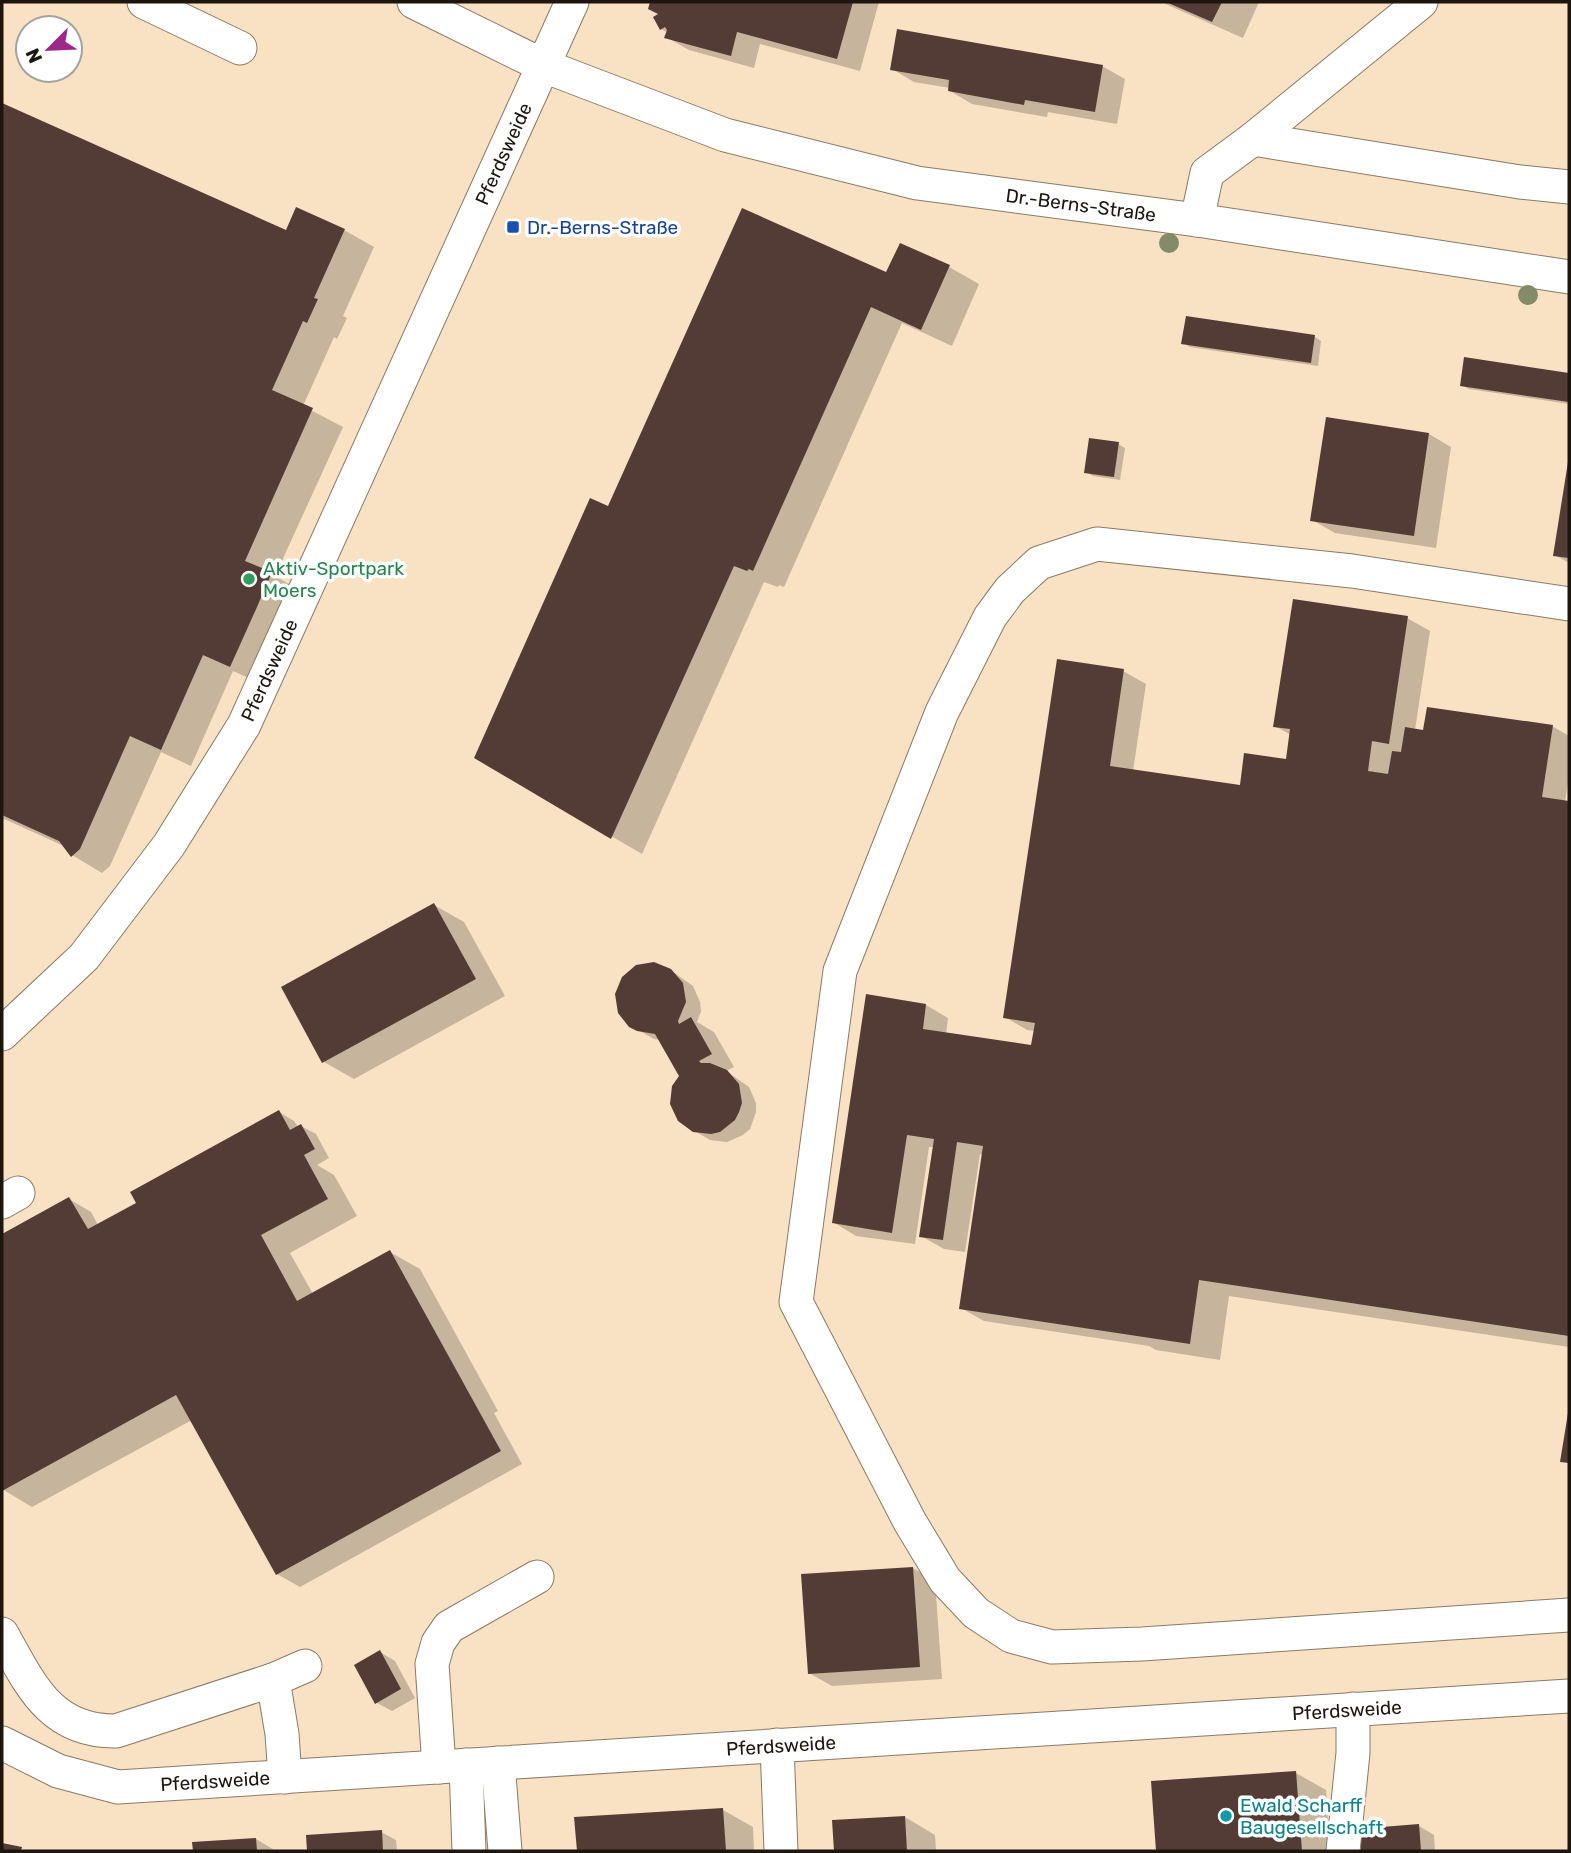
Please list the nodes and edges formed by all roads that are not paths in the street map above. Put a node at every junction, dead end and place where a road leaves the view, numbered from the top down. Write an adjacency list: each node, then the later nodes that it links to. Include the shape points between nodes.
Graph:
1 (144, 2): 5 (street)
2 (414, 2): 6 (street, Dr.-Berns-Straße)
3 (572, 2): 6 (street, Pferdsweide)
4 (1421, 2): 7 (street)
5 (240, 48)
6 (544, 65): 9 (street, Dr.-Berns-Straße, via 724,135 917,183); 12 (street, Pferdsweide, via 244,725 169,845 84,957)
7 (1253, 139): 8 (street); 9 (street, via 1207,173)
8 (1569, 187)
9 (1197, 220): 10 (street, Dr.-Berns-Straße)
10 (1569, 277)
11 (1569, 604): 14 (street, via 1352,571 1097,544 1039,563 990,617 942,712 840,971 796,1302 945,1580 976,1614 1012,1636 1052,1647 1142,1644)
12 (2, 1034)
13 (537, 1577): 22 (street, via 449,1627 438,1643 432,1664)
14 (1569, 1615)
15 (2, 1634): 17 (street, via 47,1707 65,1720 100,1732 116,1731)
16 (305, 1666): 17 (street)
17 (273, 1680): 23 (street)
18 (1569, 1696): 19 (street, Pferdsweide)
19 (1353, 1709): 21 (street, Pferdsweide); 27 (street)
20 (2, 1743): 23 (street, Pferdsweide, via 58,1771 118,1787)
21 (777, 1745): 22 (street, Pferdsweide); 26 (street)
22 (468, 1765): 23 (street, Pferdsweide); 24 (street); 25 (street)
23 (285, 1777)
24 (468, 1851)
25 (505, 1851)
26 (781, 1851)
27 (1343, 1851)

